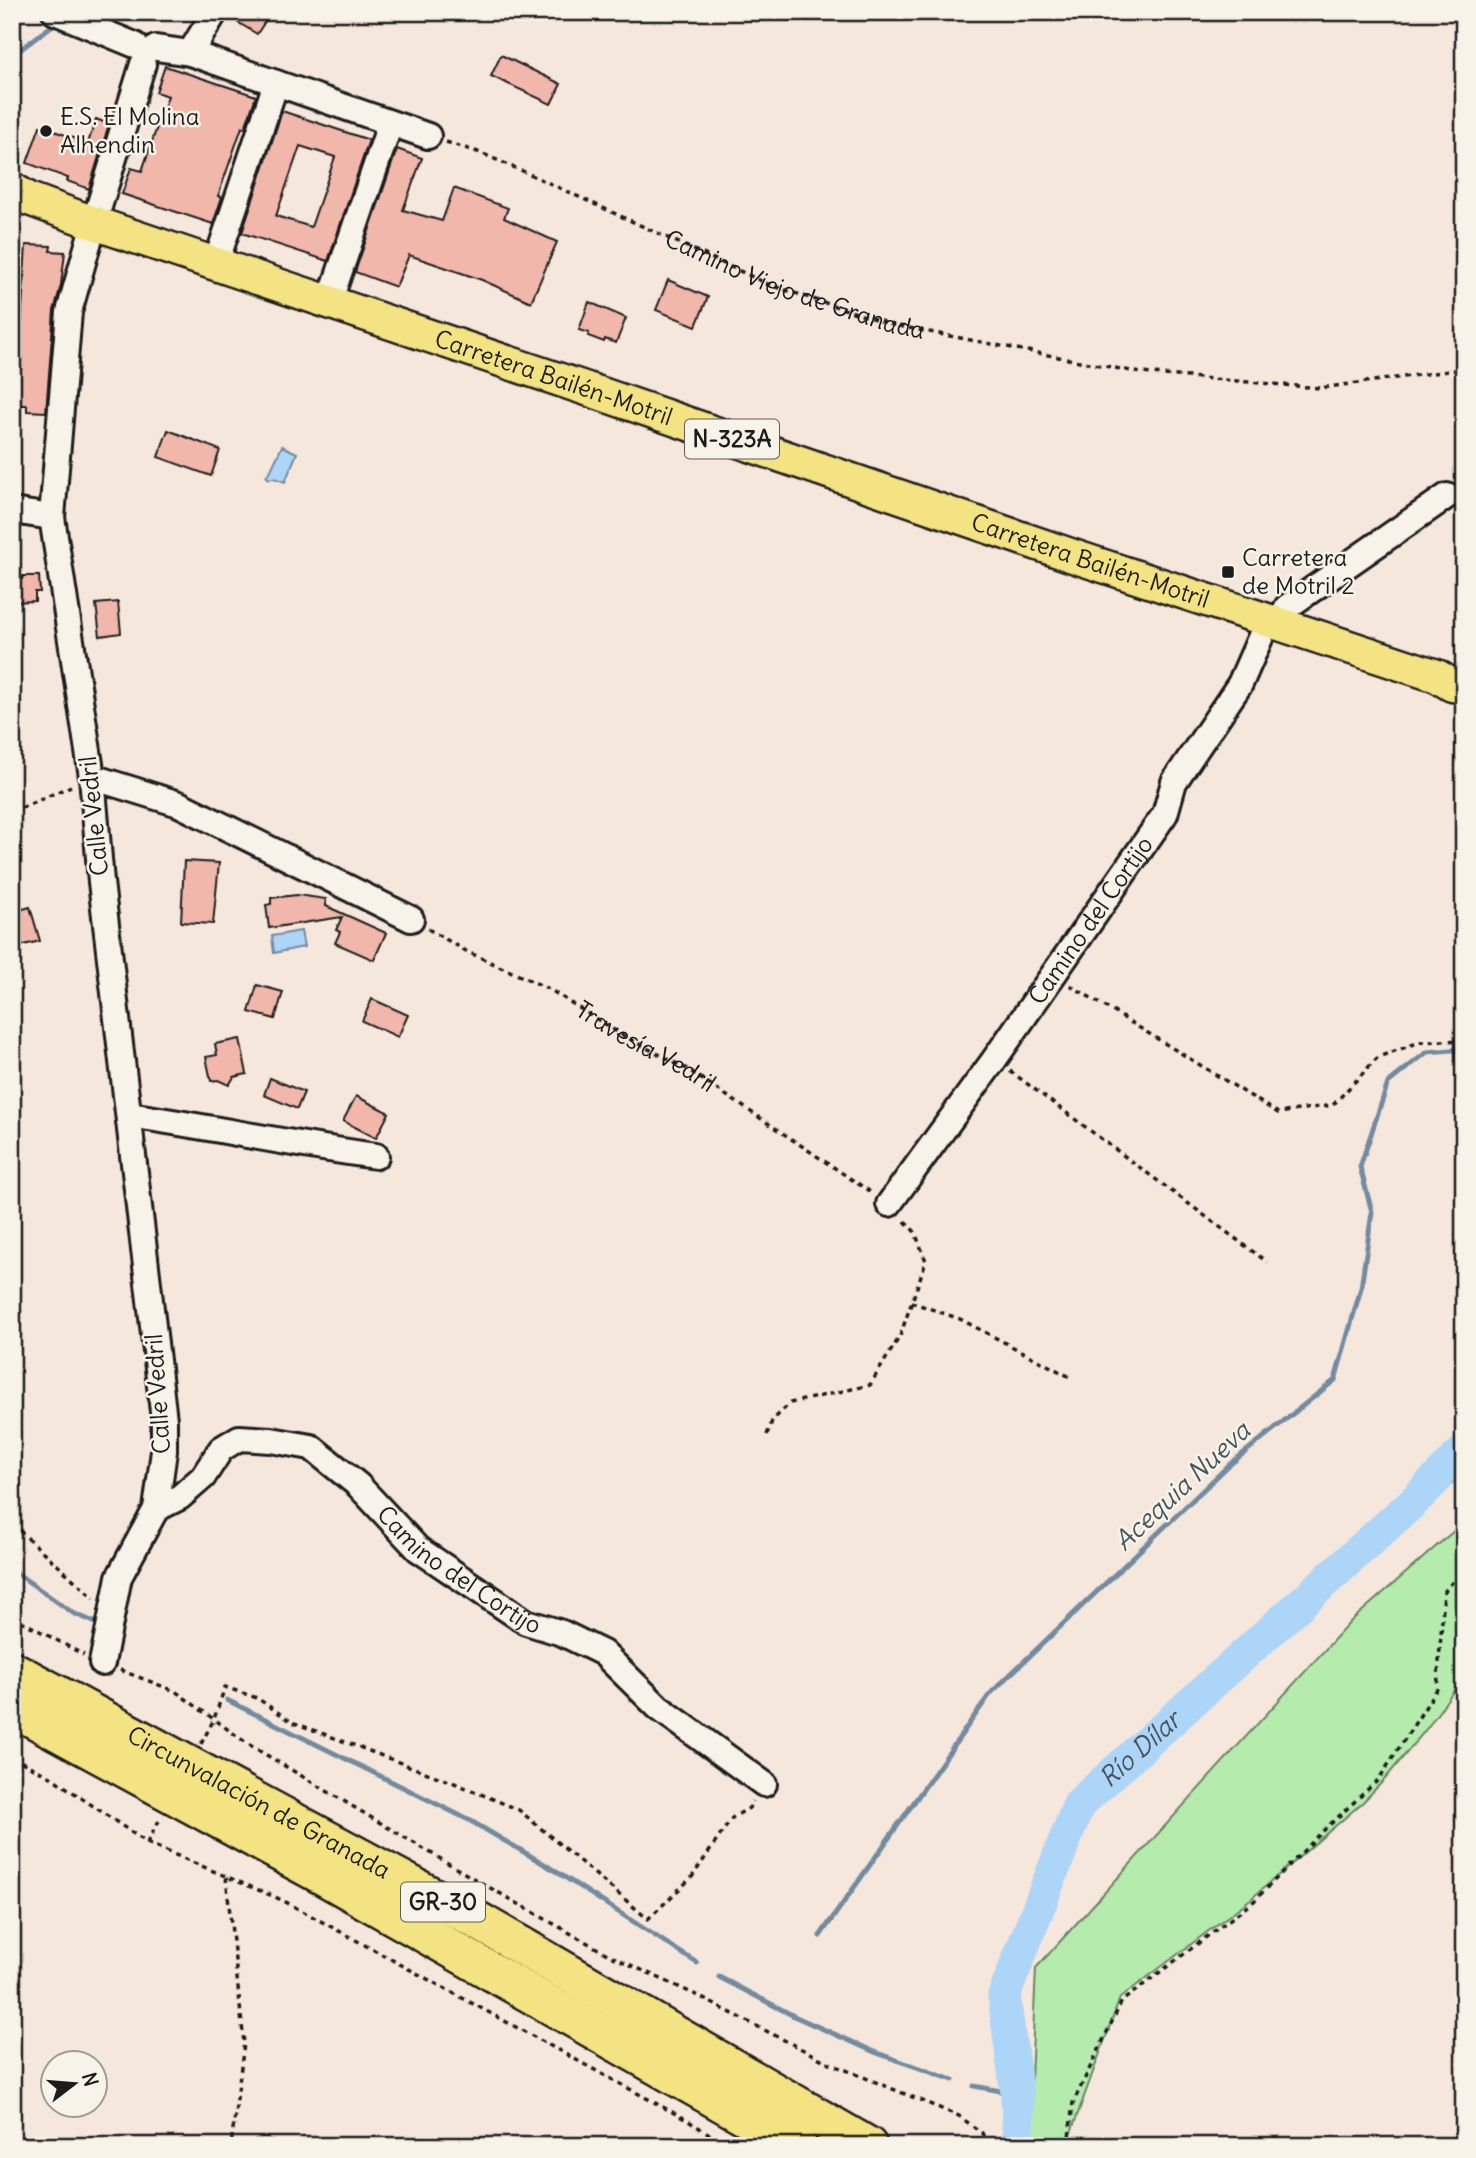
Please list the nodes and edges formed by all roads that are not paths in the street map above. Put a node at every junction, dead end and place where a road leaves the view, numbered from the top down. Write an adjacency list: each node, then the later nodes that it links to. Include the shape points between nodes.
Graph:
1 (55, 12): 3 (street)
2 (215, 12): 4 (street)
3 (145, 52): 4 (street); 9 (street, Calle Vedril)
4 (190, 53): 5 (street)
5 (276, 83): 6 (street); 10 (street)
6 (390, 124): 7 (street); 11 (street)
7 (428, 136)
8 (18, 196): 9 (main road, Carretera Bailén-Motril / N-323A)
9 (94, 223): 10 (main road, Carretera Bailén-Motril / N-323A); 14 (street, Calle Vedril, via 69,312)
10 (216, 263): 11 (main road, Carretera Bailén-Motril / N-323A)
11 (329, 303): 15 (main road, Carretera Bailén-Motril / N-323A)
12 (1447, 496): 15 (street, Camino del Cortijo, via 1287,607)
13 (12, 511): 14 (street)
14 (52, 517): 17 (street, Calle Vedril)
15 (1275, 622): 16 (main road, Carretera Bailén-Motril / N-323A); 21 (street, Camino del Cortijo, via 1174,782 1165,814)
16 (1455, 679)
17 (92, 777): 18 (street, via 179,804); 19 (street, Calle Vedril)
18 (411, 919)
19 (129, 1115): 20 (street); 22 (street, Calle Vedril, via 164,1420)
20 (376, 1156)
21 (889, 1204)
22 (156, 1508): 23 (street, Calle Vedril, via 119,1577); 26 (street, Camino del Cortijo, via 180,1497 203,1477 221,1449 239,1438 311,1447 358,1485 418,1549 526,1622 603,1653 659,1708)
23 (102, 1663)
24 (12, 1670): 28 (highway, Circunvalación de Granada / GR-30, via 480,1922)
25 (12, 1707): 27 (highway, Circunvalación de Granada / GR-30, via 327,1878)
26 (764, 1784)
27 (798, 2146)
28 (868, 2146)

